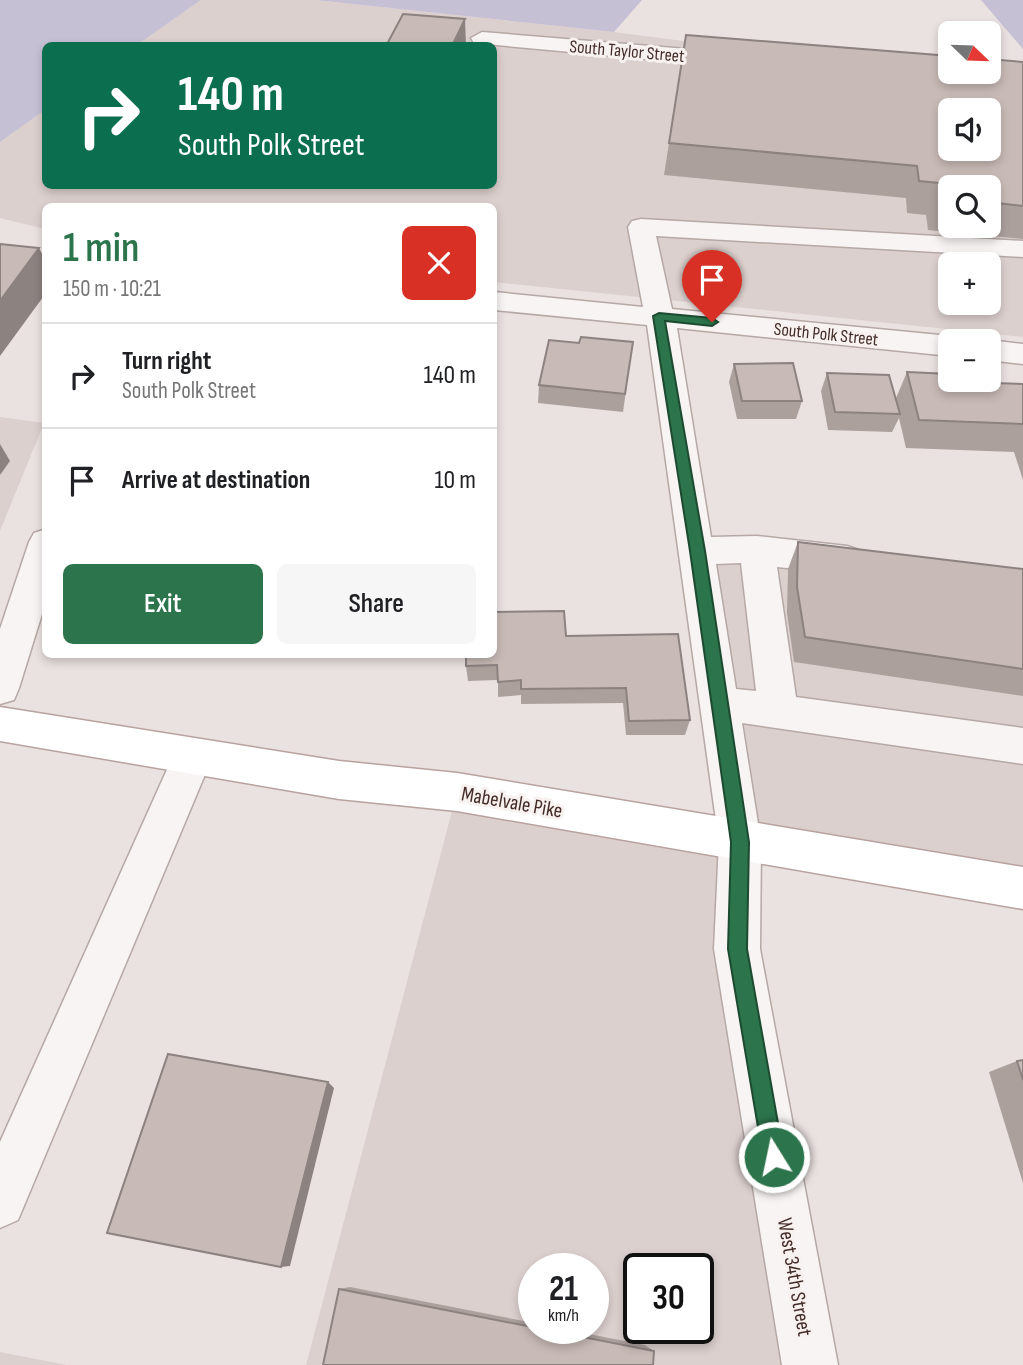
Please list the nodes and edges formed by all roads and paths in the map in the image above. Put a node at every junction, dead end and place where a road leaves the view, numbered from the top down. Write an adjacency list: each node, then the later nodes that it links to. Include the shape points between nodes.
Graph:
1 (482, 38): 2 (street, South Taylor Street)
2 (751, 61)
3 (1023, 249): 5 (street, West 34th Street, via 641,227)
4 (497, 301): 5 (street, South Polk Street)
5 (659, 316): 6 (street, South Polk Street); 10 (street, West 34th Street)
6 (938, 345)
7 (1001, 351): 8 (street)
8 (1023, 354)
9 (757, 550): 10 (street); 12 (street); 15 (street)
10 (698, 551): 14 (street, West 34th Street)
11 (42, 555): 13 (street)
12 (884, 565)
13 (0, 688)
14 (719, 703): 15 (street); 19 (street, West 34th Street)
15 (778, 712): 17 (street)
16 (0, 724): 18 (main road, Mabelvale Pike)
17 (1023, 746)
18 (192, 758): 19 (main road, Mabelvale Pike, via 457,792); 21 (street)
19 (740, 842): 20 (main road, Mabelvale Pike); 22 (street, West 34th Street, via 737,949)
20 (1023, 888)
21 (0, 1202)
22 (810, 1365)

